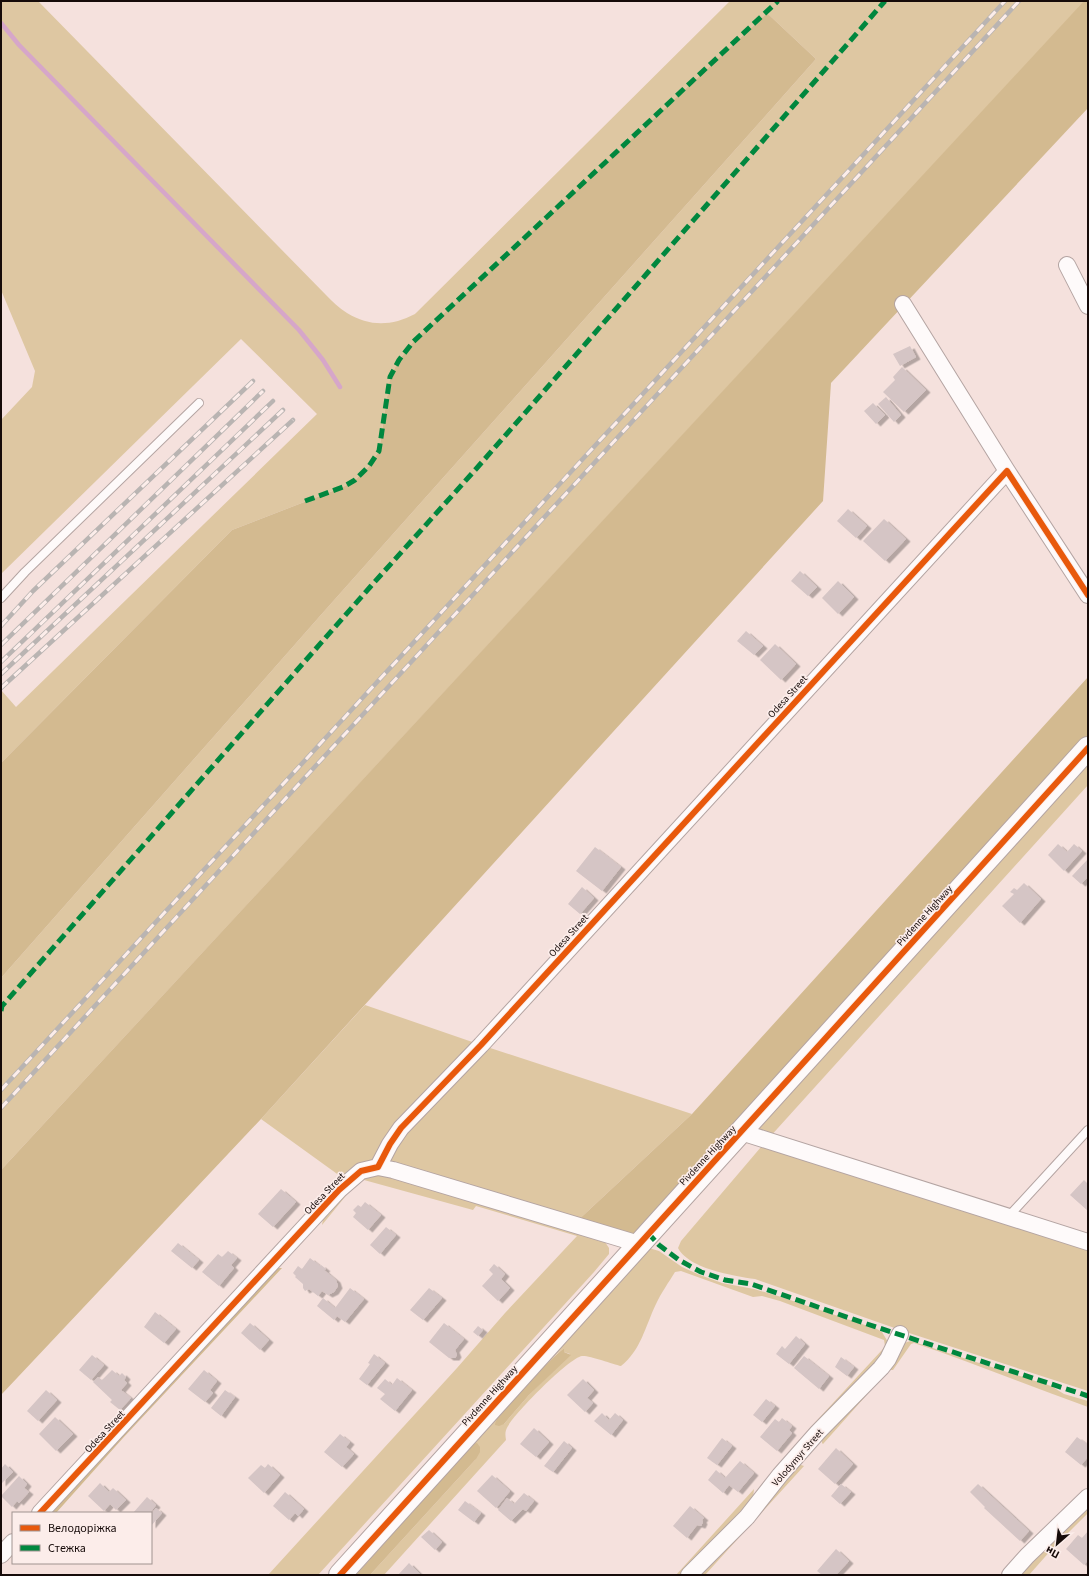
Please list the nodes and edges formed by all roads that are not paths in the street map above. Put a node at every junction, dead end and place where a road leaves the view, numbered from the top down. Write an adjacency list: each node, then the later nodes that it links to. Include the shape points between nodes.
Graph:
1 (1067, 264): 3 (street)
2 (902, 304): 5 (street)
3 (1088, 306)
4 (199, 403): 7 (lane)
5 (1007, 471): 6 (street); 11 (street, Odesa Street, via 481,1045 401,1128)
6 (1088, 595)
7 (1, 598)
8 (1088, 748): 10 (street, Pivdenne Highway)
9 (1088, 1130): 12 (lane)
10 (742, 1132): 12 (street); 14 (street, Pivdenne Highway)
11 (378, 1167): 14 (street); 17 (street, Odesa Street, via 361,1171 339,1190)
12 (1008, 1217): 13 (street)
13 (1088, 1242)
14 (639, 1244): 20 (street, Pivdenne Highway)
15 (900, 1334): 21 (street, Volodymyr Street, via 881,1368 818,1432 747,1518)
16 (1088, 1497): 22 (street)
17 (41, 1512)
18 (12, 1543): 19 (street)
19 (1, 1555)
20 (340, 1575)
21 (689, 1575)
22 (1010, 1575)

